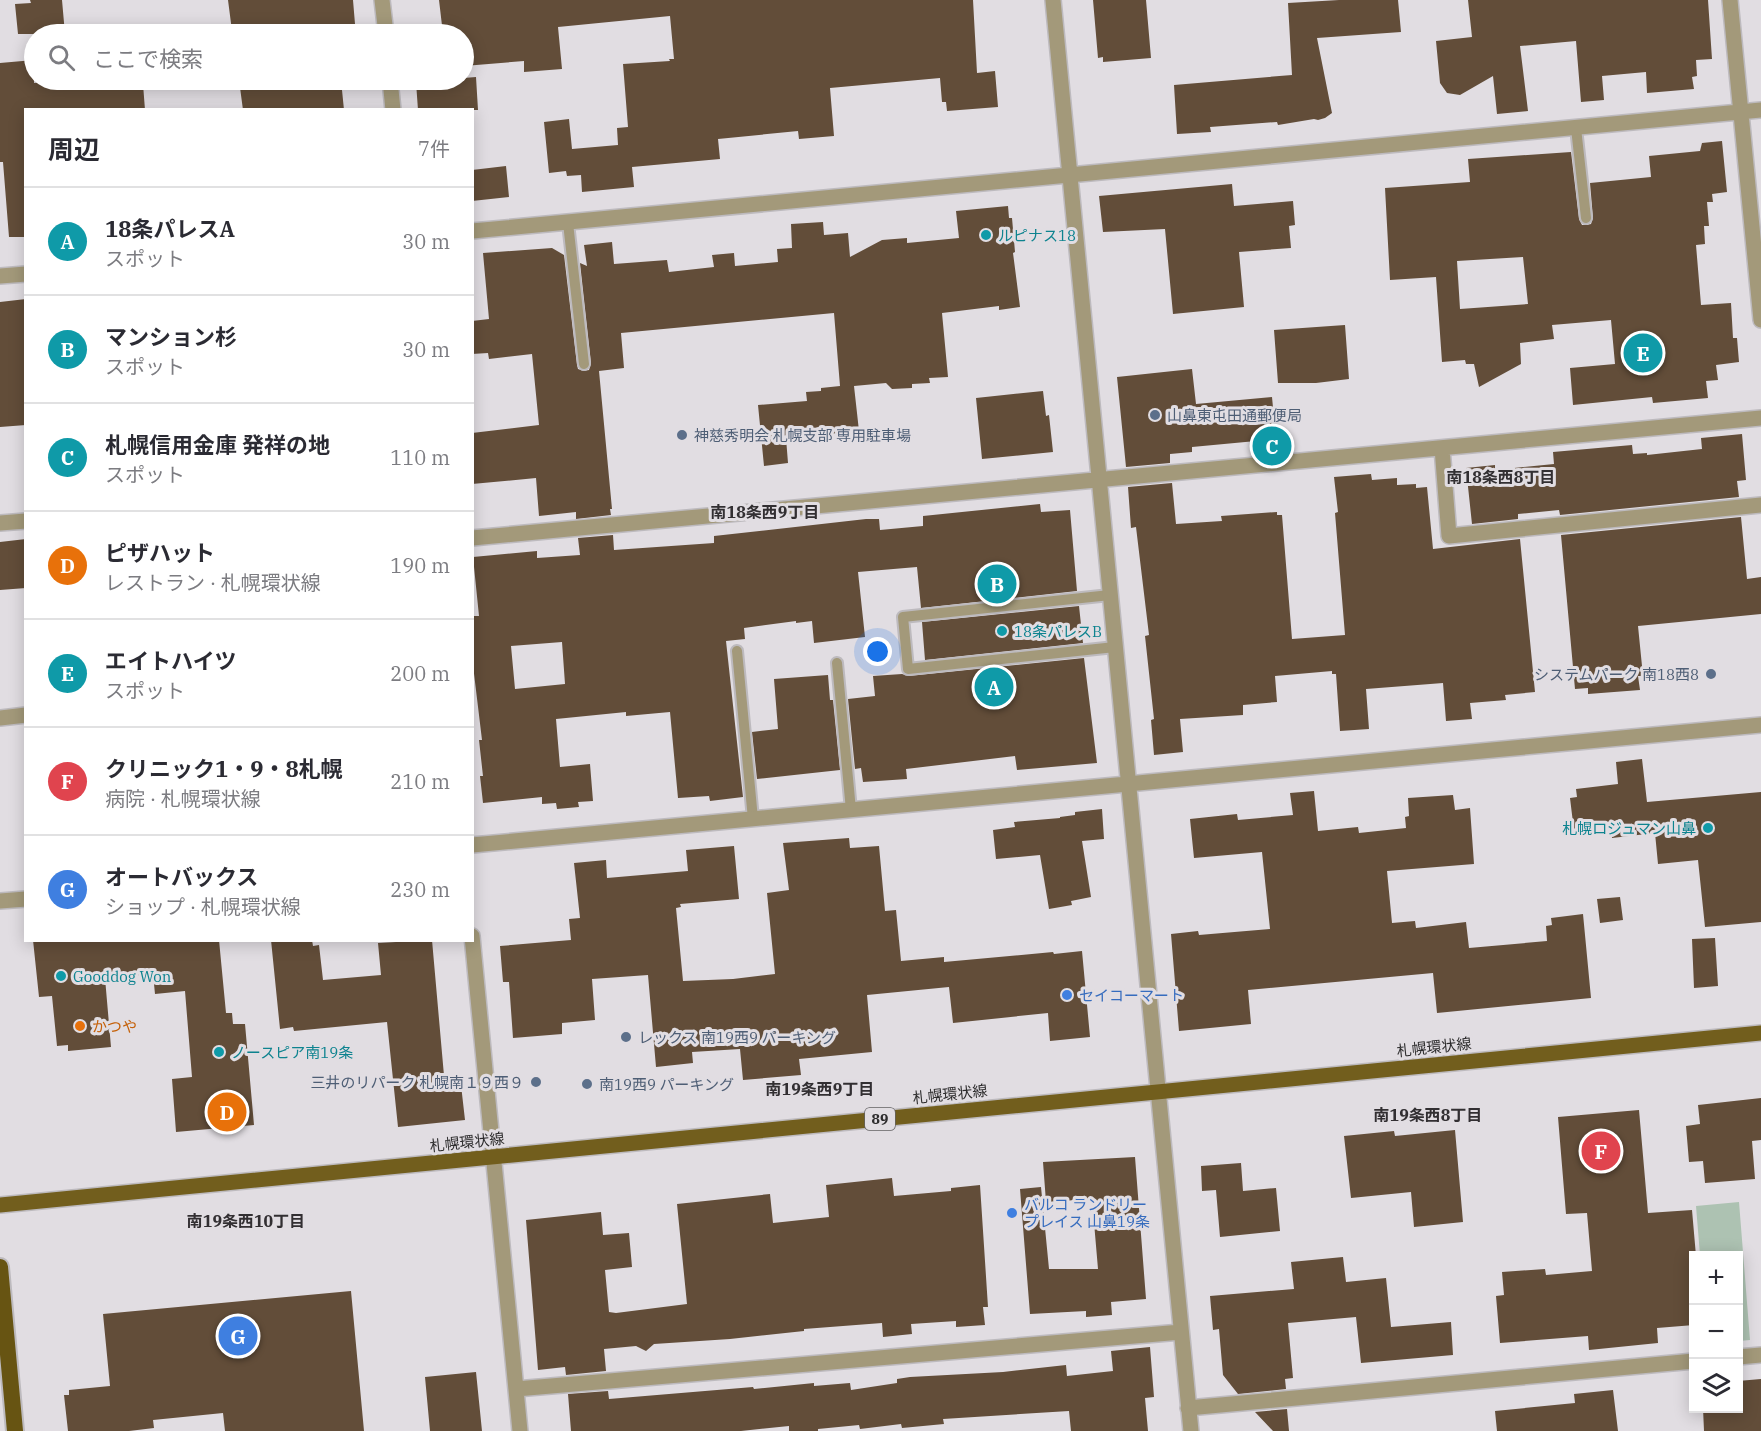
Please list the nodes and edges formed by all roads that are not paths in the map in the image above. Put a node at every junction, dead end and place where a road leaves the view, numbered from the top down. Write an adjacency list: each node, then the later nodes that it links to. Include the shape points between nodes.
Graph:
1 (382, 0): 4 (street)
2 (1053, 0): 10 (street)
3 (1730, 0): 8 (street)
4 (385, 24)
5 (391, 90): 6 (street)
6 (393, 108)
7 (1761, 110): 8 (street)
8 (1741, 112): 9 (street); 16 (street)
9 (1576, 128): 10 (street); 11 (lane)
10 (1069, 175): 12 (street); 20 (street)
11 (1586, 218)
12 (568, 223): 13 (street); 17 (lane)
13 (474, 231)
14 (24, 274): 15 (street)
15 (0, 276)
16 (1761, 320)
17 (584, 364)
18 (1761, 418): 19 (street)
19 (1442, 448): 20 (street); 21 (street, via 1449,536)
20 (1099, 480): 24 (street); 25 (street)
21 (1761, 505)
22 (24, 521): 23 (street)
23 (0, 523)
24 (474, 538)
25 (1110, 595): 26 (street); 26 (lane, via 903,617 908,669)
26 (1115, 647): 32 (street)
27 (737, 651): 34 (lane)
28 (837, 663): 33 (lane)
29 (24, 715): 30 (street)
30 (0, 718)
31 (1761, 725): 32 (street)
32 (1128, 785): 33 (street); 40 (street)
33 (851, 810): 34 (street)
34 (753, 819): 35 (street)
35 (474, 845)
36 (24, 899): 37 (street)
37 (0, 901)
38 (473, 942): 41 (street)
39 (1761, 1033): 40 (main road, 札幌環状線 / 89)
40 (1158, 1092): 41 (main road, 札幌環状線 / 89); 44 (street)
41 (494, 1157): 42 (main road, 札幌環状線 / 89); 48 (street)
42 (0, 1205)
43 (0, 1267): 50 (highway)
44 (1181, 1332): 48 (street); 49 (street)
45 (1761, 1354): 46 (street)
46 (1743, 1356)
47 (1689, 1361): 49 (street)
48 (516, 1389): 51 (street)
49 (1188, 1408): 52 (street)
50 (15, 1431)
51 (520, 1431)
52 (1191, 1431)

